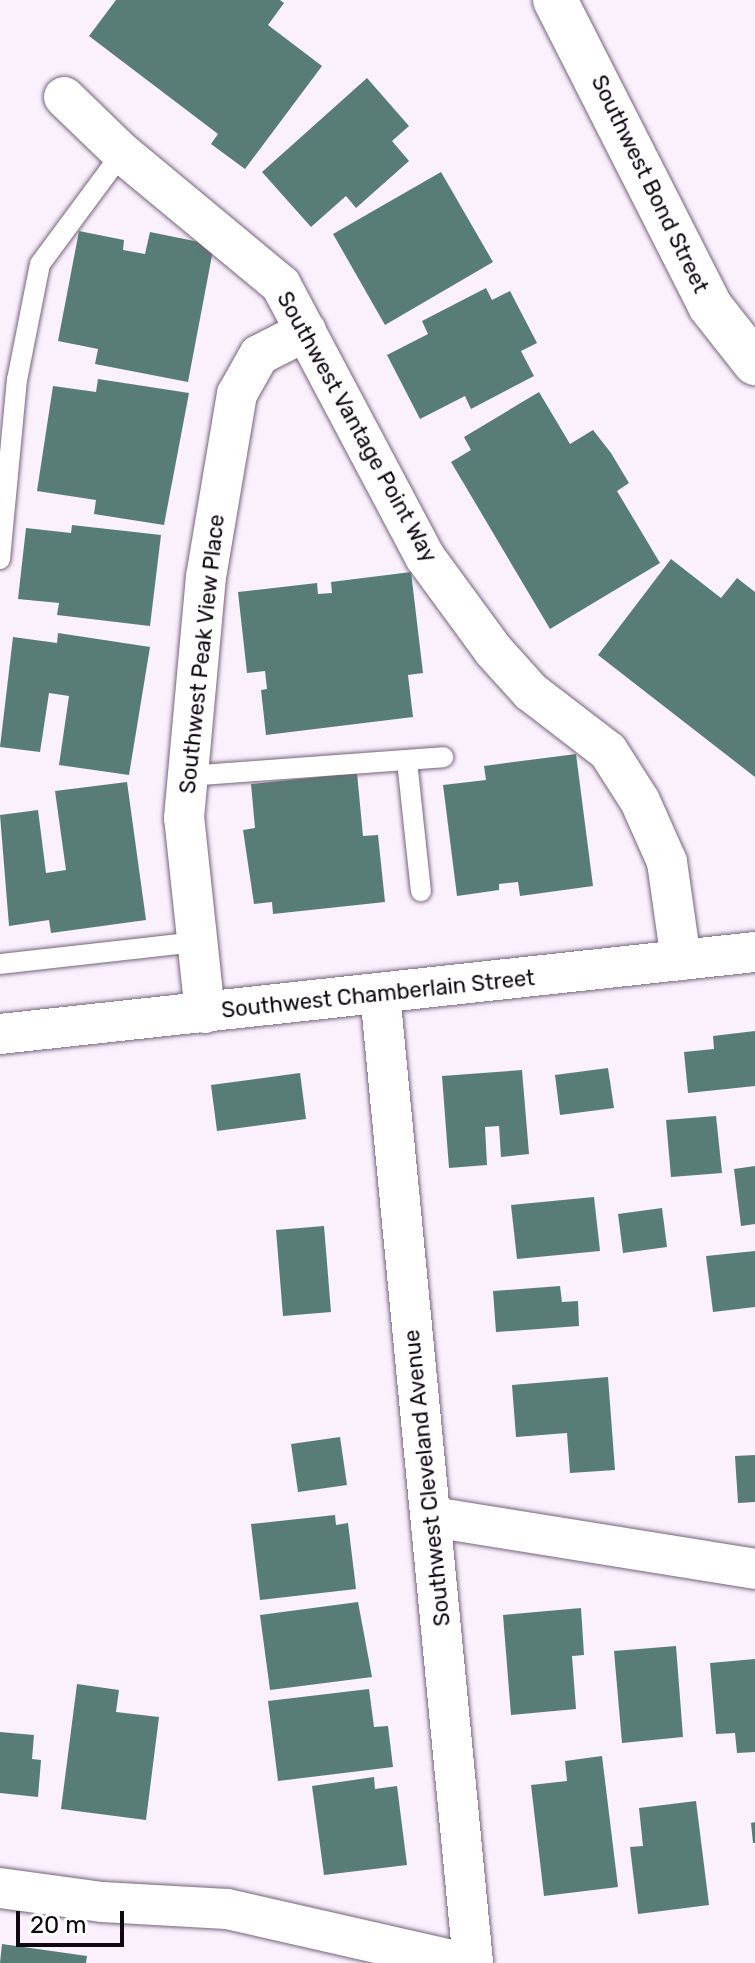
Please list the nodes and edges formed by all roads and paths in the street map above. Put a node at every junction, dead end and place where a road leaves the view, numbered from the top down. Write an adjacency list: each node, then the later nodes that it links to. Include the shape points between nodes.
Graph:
1 (555, 0): 5 (street, Southwest Bond Street, via 710,306)
2 (64, 97): 3 (street, Southwest Vantage Point Way)
3 (122, 153): 4 (street, Southwest Vantage Point Way, via 281,285); 6 (lane, via 40,264 17,380)
4 (306, 331): 9 (street, Southwest Peak View Place, via 259,355 237,394 206,577); 13 (street, Southwest Vantage Point Way, via 425,557 493,650 531,692 608,751 640,801 667,862)
5 (755, 363)
6 (0, 559)
7 (443, 757): 8 (lane)
8 (407, 761): 9 (lane); 10 (lane)
9 (187, 776): 11 (street, Southwest Peak View Place, via 184,818)
10 (421, 891)
11 (197, 942): 14 (lane); 16 (street, Southwest Peak View Place)
12 (755, 952): 13 (street, Southwest Chamberlain Street)
13 (681, 960): 15 (street, Southwest Chamberlain Street)
14 (0, 964)
15 (380, 993): 16 (street, Southwest Chamberlain Street); 18 (street, Southwest Cleveland Avenue)
16 (205, 1013): 17 (street, Southwest Chamberlain Street)
17 (0, 1034)
18 (432, 1517): 19 (street); 22 (street, Southwest Cleveland Avenue)
19 (755, 1569)
20 (0, 1888): 21 (street, via 102,1902 227,1909)
21 (465, 1963)
22 (473, 1963)

